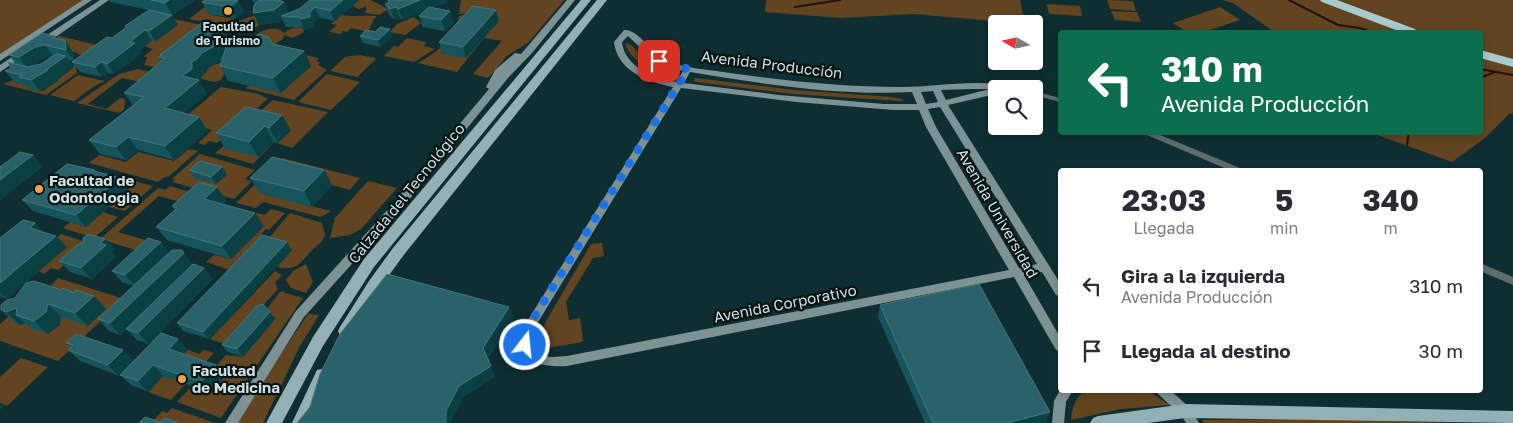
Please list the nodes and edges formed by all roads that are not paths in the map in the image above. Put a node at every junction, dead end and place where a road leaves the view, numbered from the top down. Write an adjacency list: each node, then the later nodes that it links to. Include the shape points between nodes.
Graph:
1 (88, 0): 11 (street)
2 (105, 0): 13 (street)
3 (571, 0): 38 (street, via 394,210 300,314)
4 (586, 0): 39 (main road, Calzada del Tecnológico, via 349,290)
5 (602, 0): 31 (main road, Calzada del Tecnológico, via 388,266)
6 (1326, 0): 7 (highway)
7 (1406, 30)
8 (1483, 52): 10 (highway)
9 (1483, 53): 12 (highway)
10 (1513, 56)
11 (0, 58)
12 (1513, 63)
13 (0, 69)
14 (688, 69): 15 (street); 15 (street, Avenida Producción, via 654,58 635,36 627,32 620,38 620,52 633,68 650,78); 18 (street, Avenida Producción, via 812,85)
15 (678, 84): 23 (street, Avenida Producción, via 774,98); 28 (street, Avenida Corporativo, via 527,331 525,345 532,356 547,362 567,361)
16 (988, 85): 17 (street, Avenida Producción)
17 (935, 87): 18 (street, Avenida Producción); 22 (street, Avenida Universidad)
18 (915, 90): 23 (street, Avenida Universidad)
19 (988, 93): 22 (street, Avenida Producción)
20 (1043, 96): 21 (street)
21 (1058, 100)
22 (943, 104): 23 (street, Avenida Producción); 26 (street, Avenida Universidad)
23 (921, 107): 28 (street, Avenida Universidad)
24 (1151, 135): 25 (street)
25 (1233, 168)
26 (1045, 267): 28 (street, Avenida Corporativo); 30 (street, Avenida Universidad)
27 (1483, 268): 29 (street)
28 (1015, 273): 32 (street, Avenida Universidad)
29 (1513, 280)
30 (1058, 289)
31 (339, 342)
32 (1058, 344)
33 (328, 364): 40 (main road)
34 (1065, 393): 41 (street, via 1060,401)
35 (1165, 393): 36 (street)
36 (1189, 417): 37 (main road); 42 (main road)
37 (1513, 418)
38 (231, 423)
39 (274, 423)
40 (300, 423)
41 (1058, 423)
42 (1098, 423)

